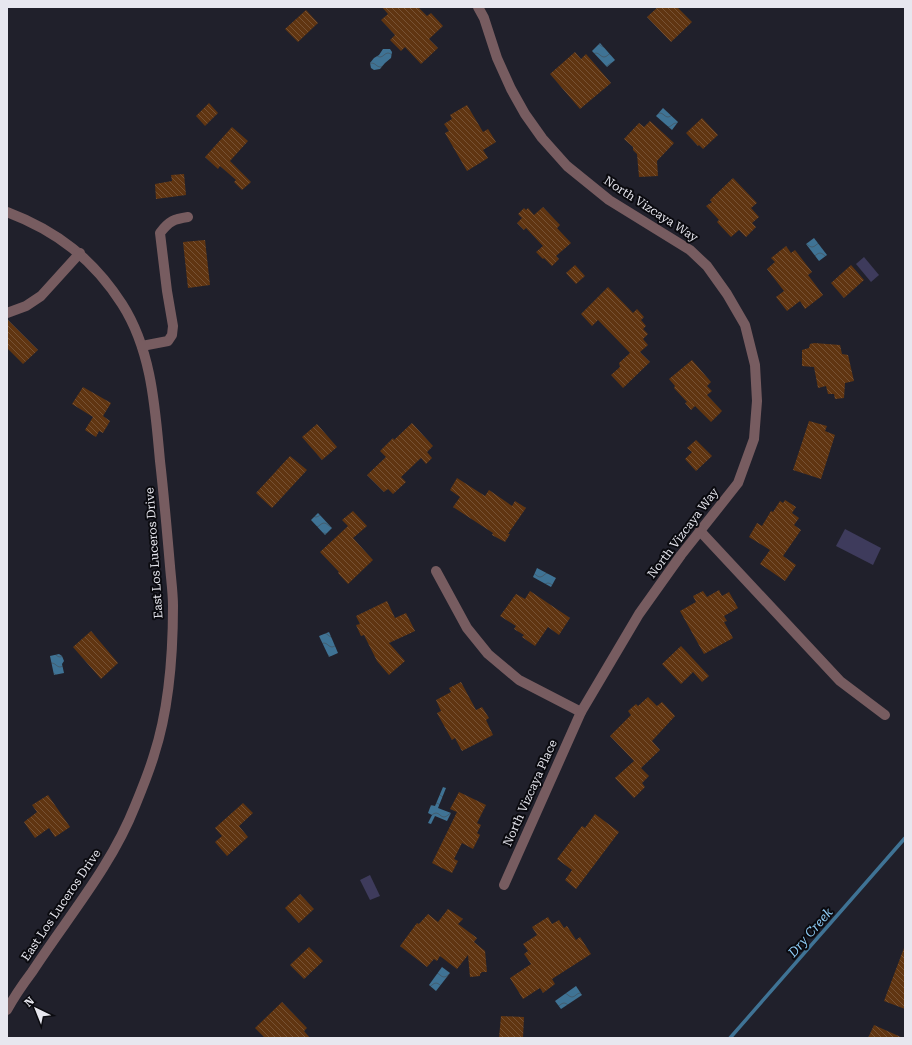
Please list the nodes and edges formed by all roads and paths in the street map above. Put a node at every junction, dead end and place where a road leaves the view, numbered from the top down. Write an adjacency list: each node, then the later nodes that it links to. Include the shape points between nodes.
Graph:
1 (478, 7): 7 (street, North Vizcaya Way, via 511,89 542,138 567,166 609,200 690,250 707,266 746,325 755,365 757,401 754,439 738,483)
2 (7, 212): 4 (street, East Los Luceros Drive, via 34,223)
3 (188, 217): 6 (street, via 167,223 160,233 173,326 172,335 168,341)
4 (80, 253): 5 (street, via 41,296 26,306); 6 (street, East Los Luceros Drive, via 102,276 123,305)
5 (7, 313)
6 (142, 346): 12 (street, East Los Luceros Drive, via 153,395 173,605 172,649 166,703 155,754 134,809 111,856)
7 (700, 531): 9 (street, North Vizcaya Way, via 639,614); 10 (street, via 840,681)
8 (436, 571): 9 (street, via 467,628 488,654 519,680)
9 (581, 712): 11 (street, North Vizcaya Place)
10 (885, 714)
11 (504, 885)
12 (7, 1010)

